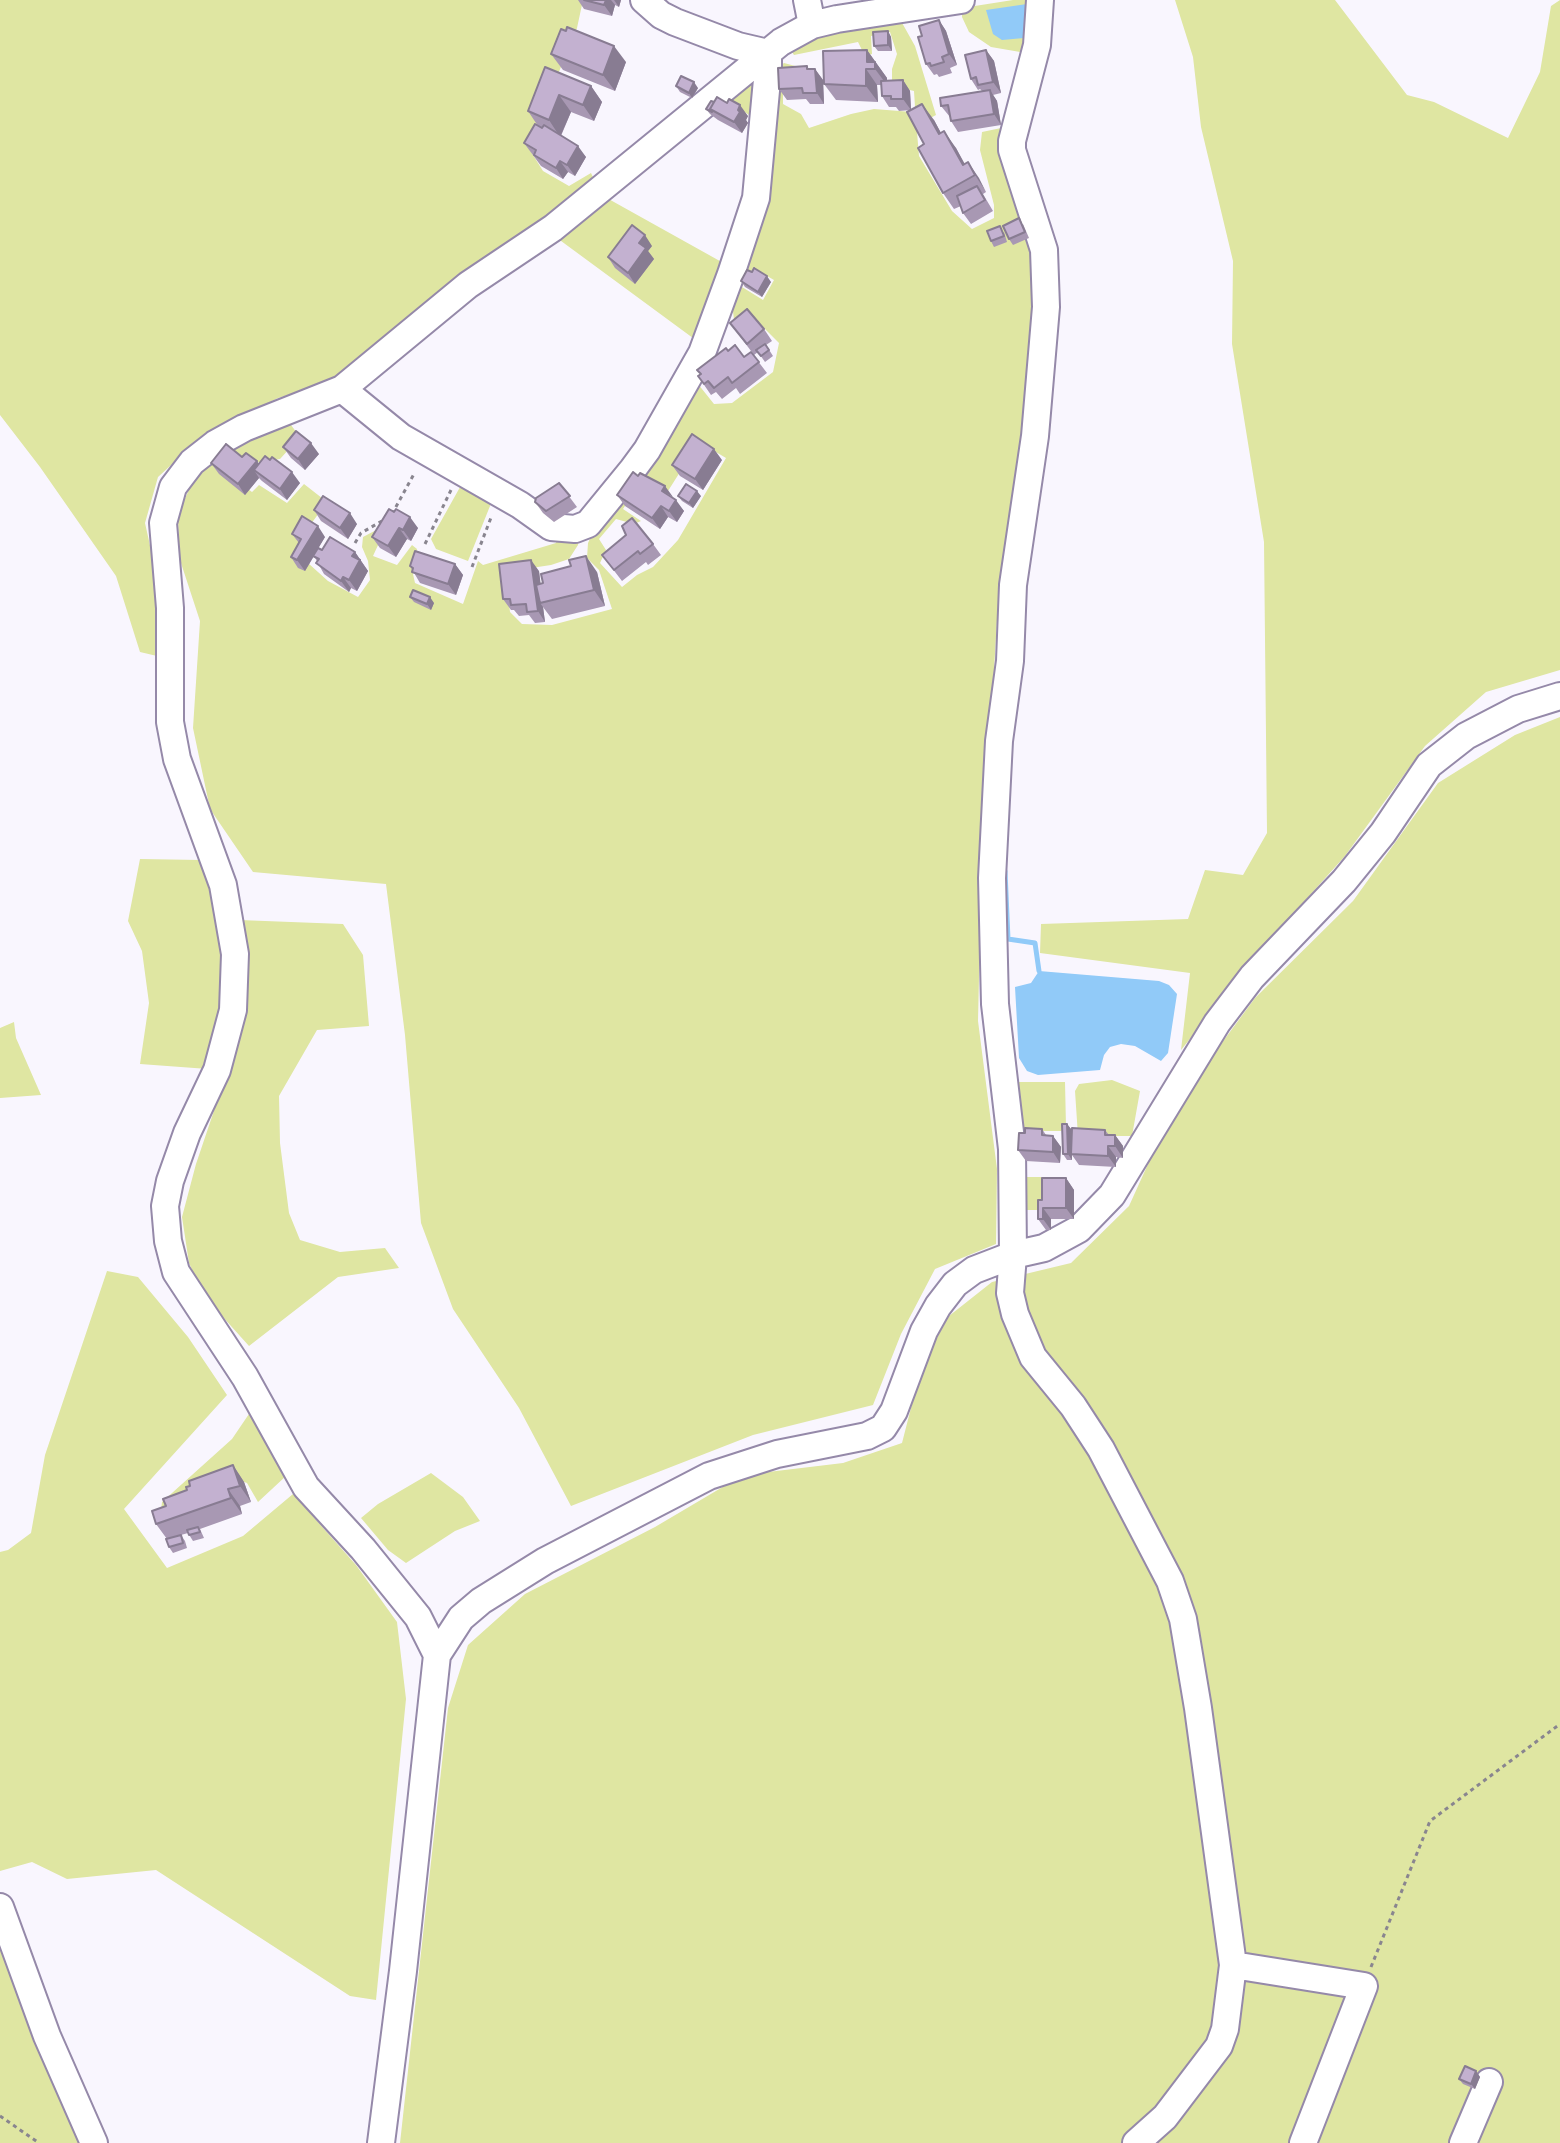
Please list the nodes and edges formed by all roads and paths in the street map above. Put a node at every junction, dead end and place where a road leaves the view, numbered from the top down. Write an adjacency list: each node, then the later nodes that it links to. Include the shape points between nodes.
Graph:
1 (644, 0): 5 (street, via 675,22)
2 (961, 0): 4 (street, via 837,19)
3 (1040, 0): 14 (street, via 1037,45 1012,150 1044,250 1046,307 1035,436 1013,585 992,878 995,1004 1012,1149)
4 (809, 13): 5 (street)
5 (768, 53): 6 (street, via 553,228 468,285); 9 (street, via 756,198 749,221 702,353 647,450 588,524 575,529 551,527)
6 (342, 389): 7 (street); 15 (street, via 215,444 173,487 163,523 170,608 170,722 177,759 223,885 235,954 233,1010 217,1070 187,1133 165,1206 176,1272 245,1377 291,1464 418,1617)
7 (424, 451): 8 (street); 10 (path, via 392,514 361,533)
8 (461, 472): 9 (street); 11 (path)
9 (500, 494): 12 (path)
10 (355, 543)
11 (425, 544)
12 (472, 567)
13 (1560, 696): 14 (street, via 1518,709 1466,736 1429,765 1344,881 1252,977 1217,1023 1112,1195 1079,1229 1044,1248)
14 (1013, 1255): 15 (street, via 974,1270 938,1306 883,1428 777,1454 668,1495 481,1601 461,1618); 18 (street, via 1010,1293 1033,1357 1101,1449 1170,1581 1183,1619)
15 (437, 1655): 24 (street)
16 (1560, 1724): 19 (path, via 1430,1821)
17 (0, 1907): 23 (street, via 47,2036)
18 (1233, 1965): 19 (street); 25 (street, via 1219,2046 1165,2117)
19 (1364, 1986): 26 (street)
20 (1489, 2082): 27 (street)
21 (0, 2116): 22 (path)
22 (39, 2143)
23 (94, 2143)
24 (381, 2143)
25 (1136, 2143)
26 (1303, 2143)
27 (1463, 2143)

